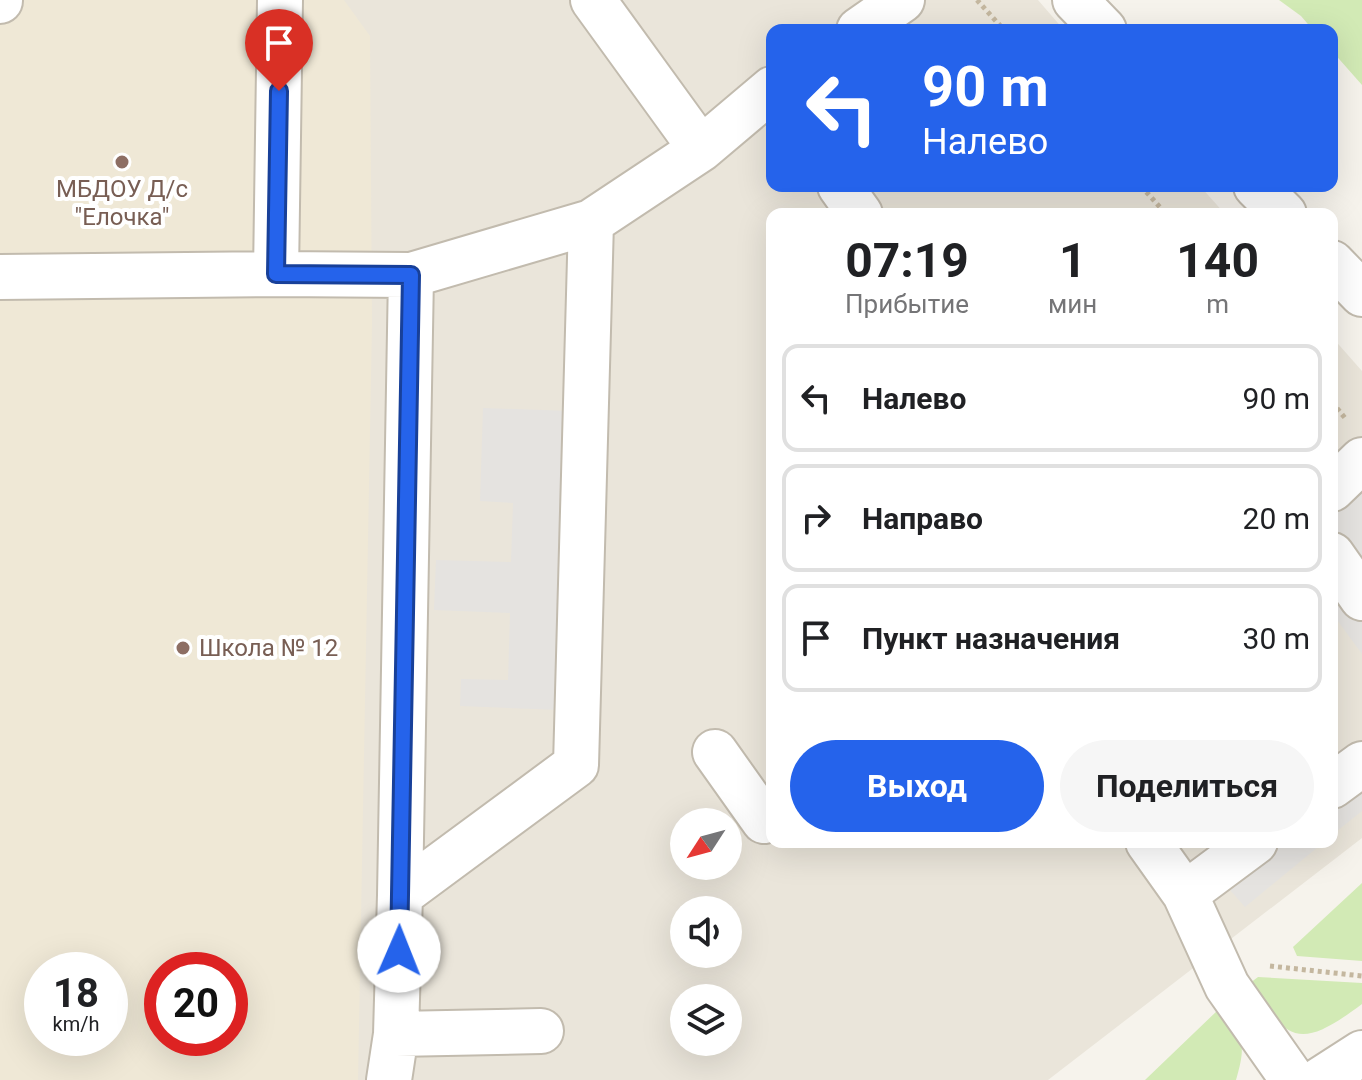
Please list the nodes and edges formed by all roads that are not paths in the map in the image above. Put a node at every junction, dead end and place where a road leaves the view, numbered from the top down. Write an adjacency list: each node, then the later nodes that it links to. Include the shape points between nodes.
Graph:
1 (280, 0): 13 (street)
2 (593, 0): 8 (street)
3 (902, 0): 5 (street)
4 (1075, 0): 6 (street)
5 (868, 24)
6 (1098, 24)
7 (766, 96): 8 (street)
8 (701, 149): 11 (street)
9 (1262, 192): 10 (street)
10 (1278, 208)
11 (591, 222): 14 (street); 28 (street, via 576,765)
12 (1338, 269): 16 (street)
13 (276, 274): 14 (street); 15 (street)
14 (411, 275): 28 (street)
15 (0, 277)
16 (1362, 294)
17 (1362, 460): 18 (street)
18 (1338, 483)
19 (1338, 564): 20 (street)
20 (1362, 598)
21 (715, 752): 24 (street)
22 (1362, 764): 23 (street)
23 (1338, 782)
24 (766, 820)
25 (1152, 848): 27 (street)
26 (1247, 848): 27 (street)
27 (1185, 894): 33 (street, via 1227,986)
28 (400, 895): 30 (street)
29 (541, 1031): 30 (street)
30 (396, 1034): 32 (street)
31 (1362, 1053): 34 (street)
32 (389, 1080)
33 (1293, 1080)
34 (1320, 1080)

